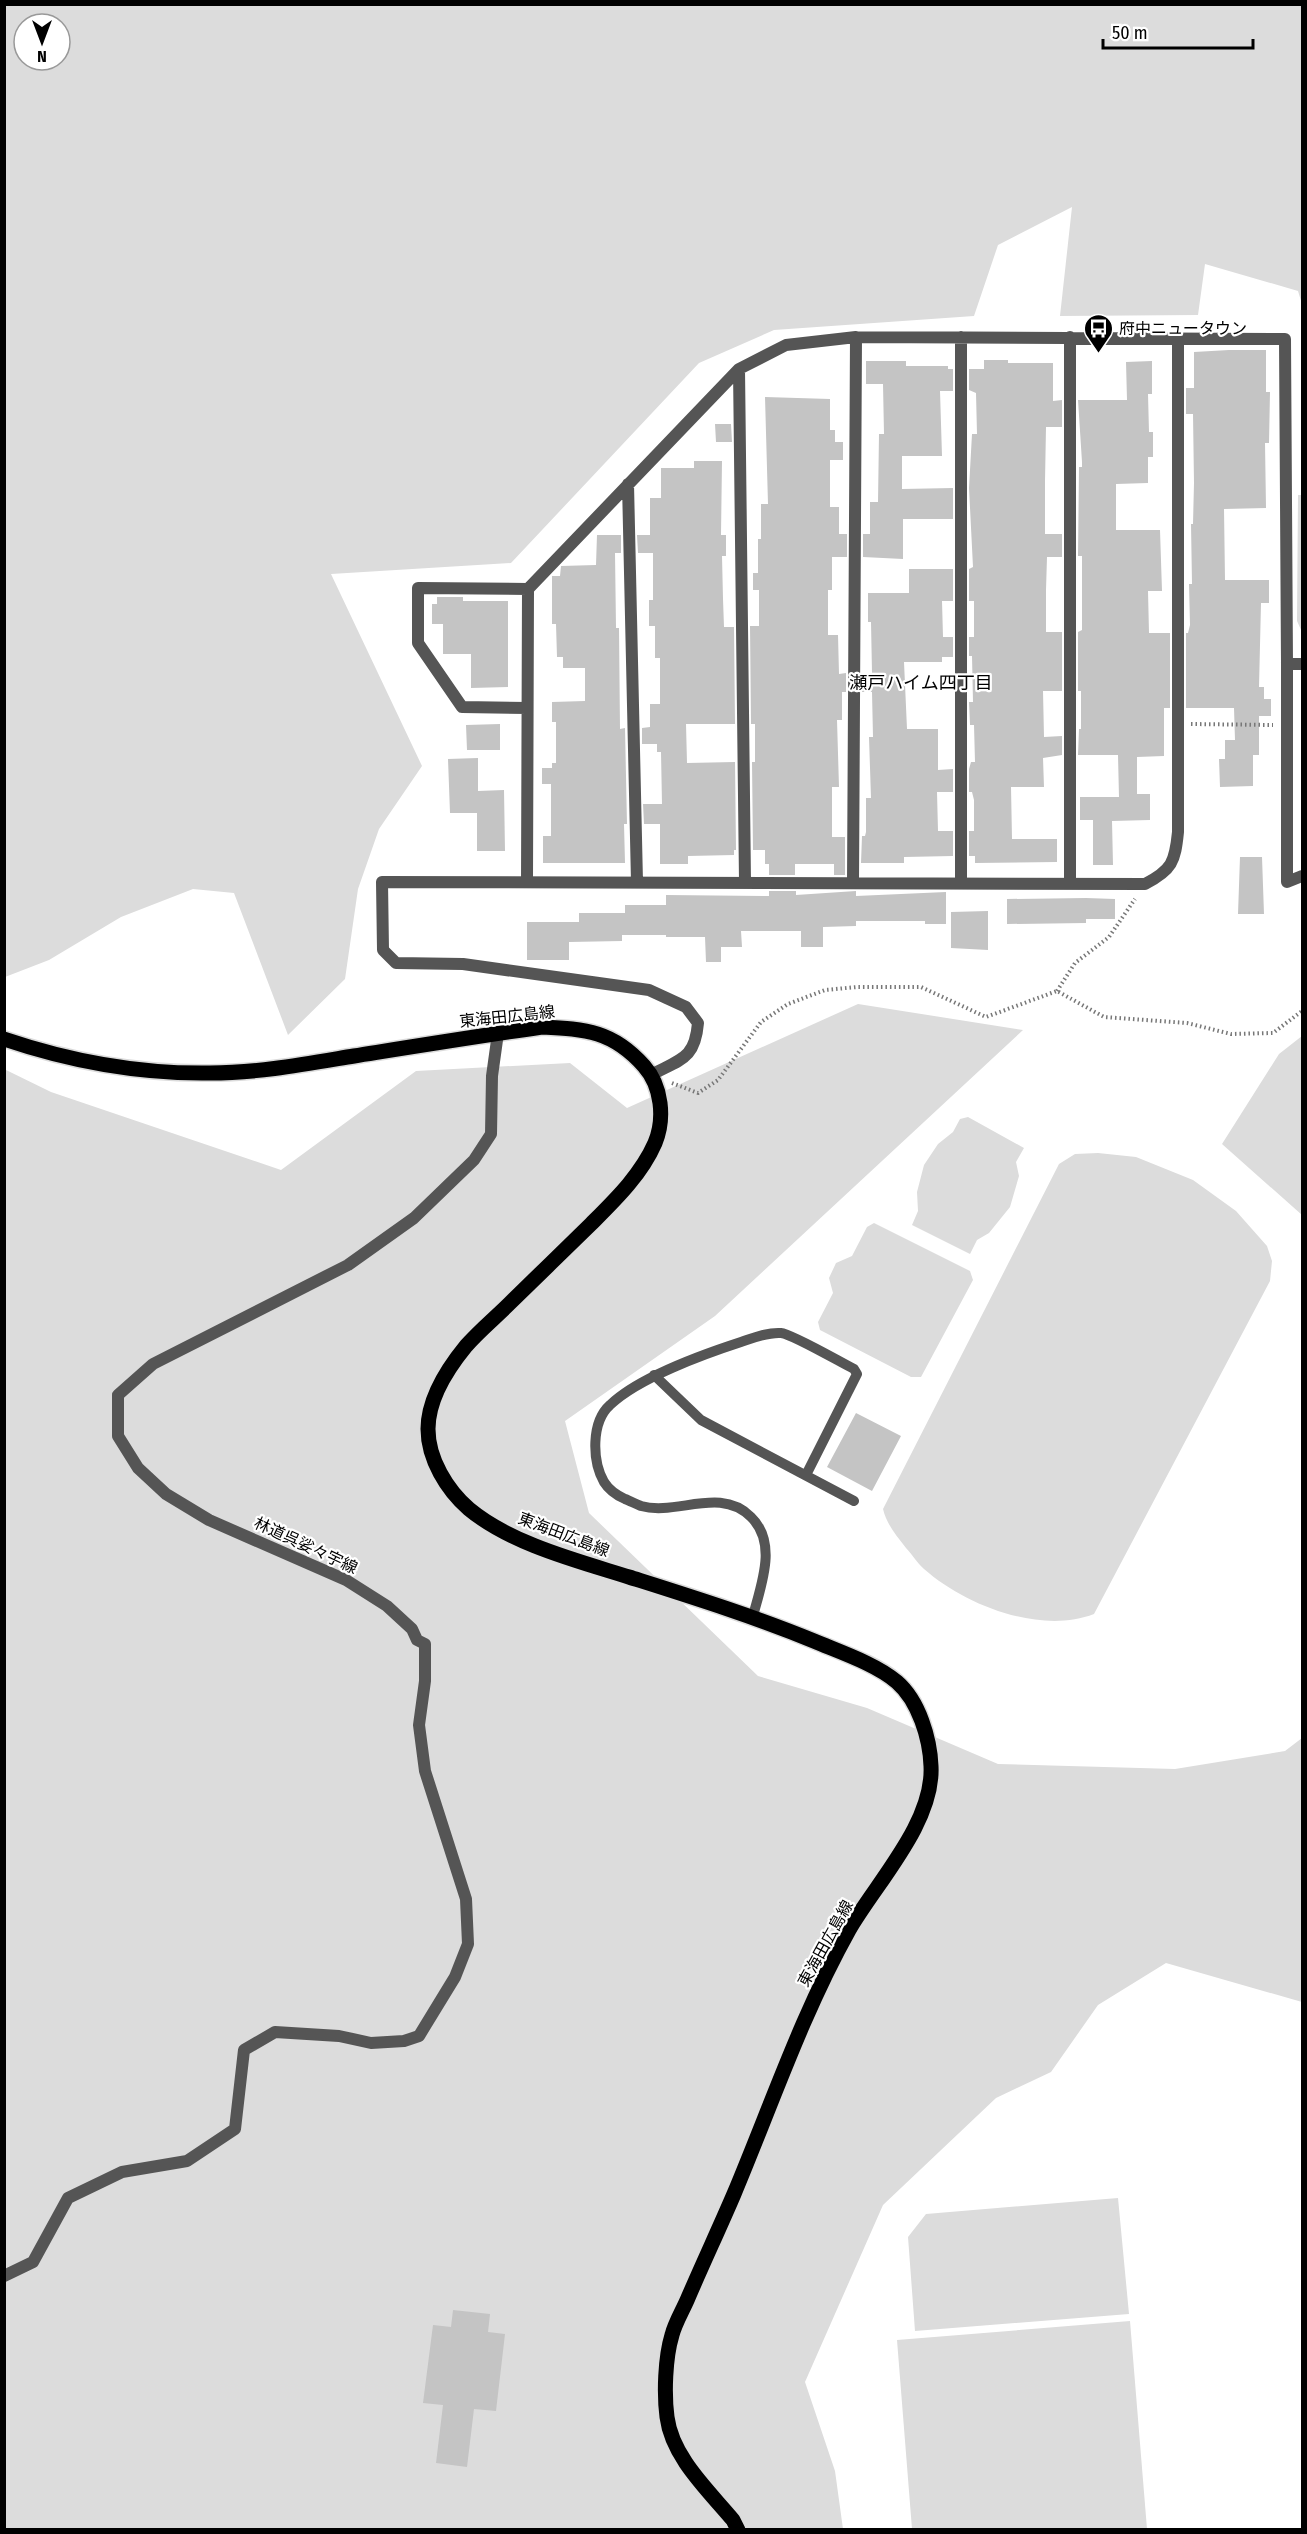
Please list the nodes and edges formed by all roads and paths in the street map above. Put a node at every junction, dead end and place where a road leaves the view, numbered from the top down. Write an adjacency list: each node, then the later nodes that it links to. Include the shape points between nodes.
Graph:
1 (856, 337): 2 (street); 5 (street, via 786,345); 18 (street)
2 (961, 337): 3 (street); 17 (street)
3 (1070, 337): 4 (street); 19 (street)
4 (1178, 337): 8 (street, via 1285,339); 11 (street)
5 (739, 369): 6 (street); 16 (street)
6 (628, 484): 7 (street); 15 (street)
7 (528, 589): 10 (street); 10 (street, via 418,588 418,643 462,707)
8 (1287, 664): 9 (street); 12 (street)
9 (1302, 664)
10 (527, 708): 14 (street)
11 (1177, 724): 12 (path); 20 (street, via 1176,856 1164,874)
12 (1286, 725): 13 (street, via 1287,882)
13 (1302, 876)
14 (527, 882): 15 (street); 25 (street, via 382,882 383,950 396,963 463,964 649,990 686,1007 698,1023 696,1042 686,1057)
15 (636, 882): 16 (street)
16 (745, 882): 18 (street)
17 (961, 882): 18 (street); 19 (street)
18 (852, 883)
19 (1070, 884): 20 (street)
20 (1145, 884): 21 (path, via 1109,937 1076,963)
21 (1057, 991): 22 (path, via 1104,1017 1187,1023 1231,1034 1273,1033); 25 (path, via 986,1017 921,987 825,990 788,1004 761,1022 718,1080 698,1093)
22 (1302, 1011)
23 (498, 1033): 24 (main road, 東海田広島線, via 276,1069 211,1073 98,1063 38,1051); 25 (main road, 東海田広島線, via 542,1027 584,1029 612,1039 635,1056); 30 (street, 林道呉娑々宇線, via 490,1134 474,1160 414,1218 348,1265 153,1364 118,1395 118,1436 138,1468 166,1494 209,1520 346,1580 387,1606 425,1644 419,1725 425,1771 466,1899 468,1944 455,1977 419,2036 370,2043 339,2036 275,2032 244,2050 235,2129 186,2161 122,2172 68,2198 33,2262)
24 (4, 1039)
25 (651, 1075): 29 (main road, 東海田広島線, via 661,1118 656,1142 641,1167 619,1197 465,1347 435,1394 428,1429 435,1462 450,1491 472,1512 568,1558)
26 (654, 1375): 27 (lane, via 700,1420); 27 (lane, via 739,1342 783,1333 854,1369 858,1374); 29 (lane, via 609,1405 599,1422 595,1446 598,1468 614,1494 643,1507 719,1502 741,1509 753,1518 763,1538 767,1561)
27 (806, 1475): 28 (lane)
28 (854, 1501)
29 (753, 1616): 31 (main road, 東海田広島線, via 858,1659 899,1683 917,1711 932,1770 912,1833 852,1924 820,1986 671,2337 665,2390 667,2422 675,2447)
30 (4, 2276)
31 (738, 2529)

